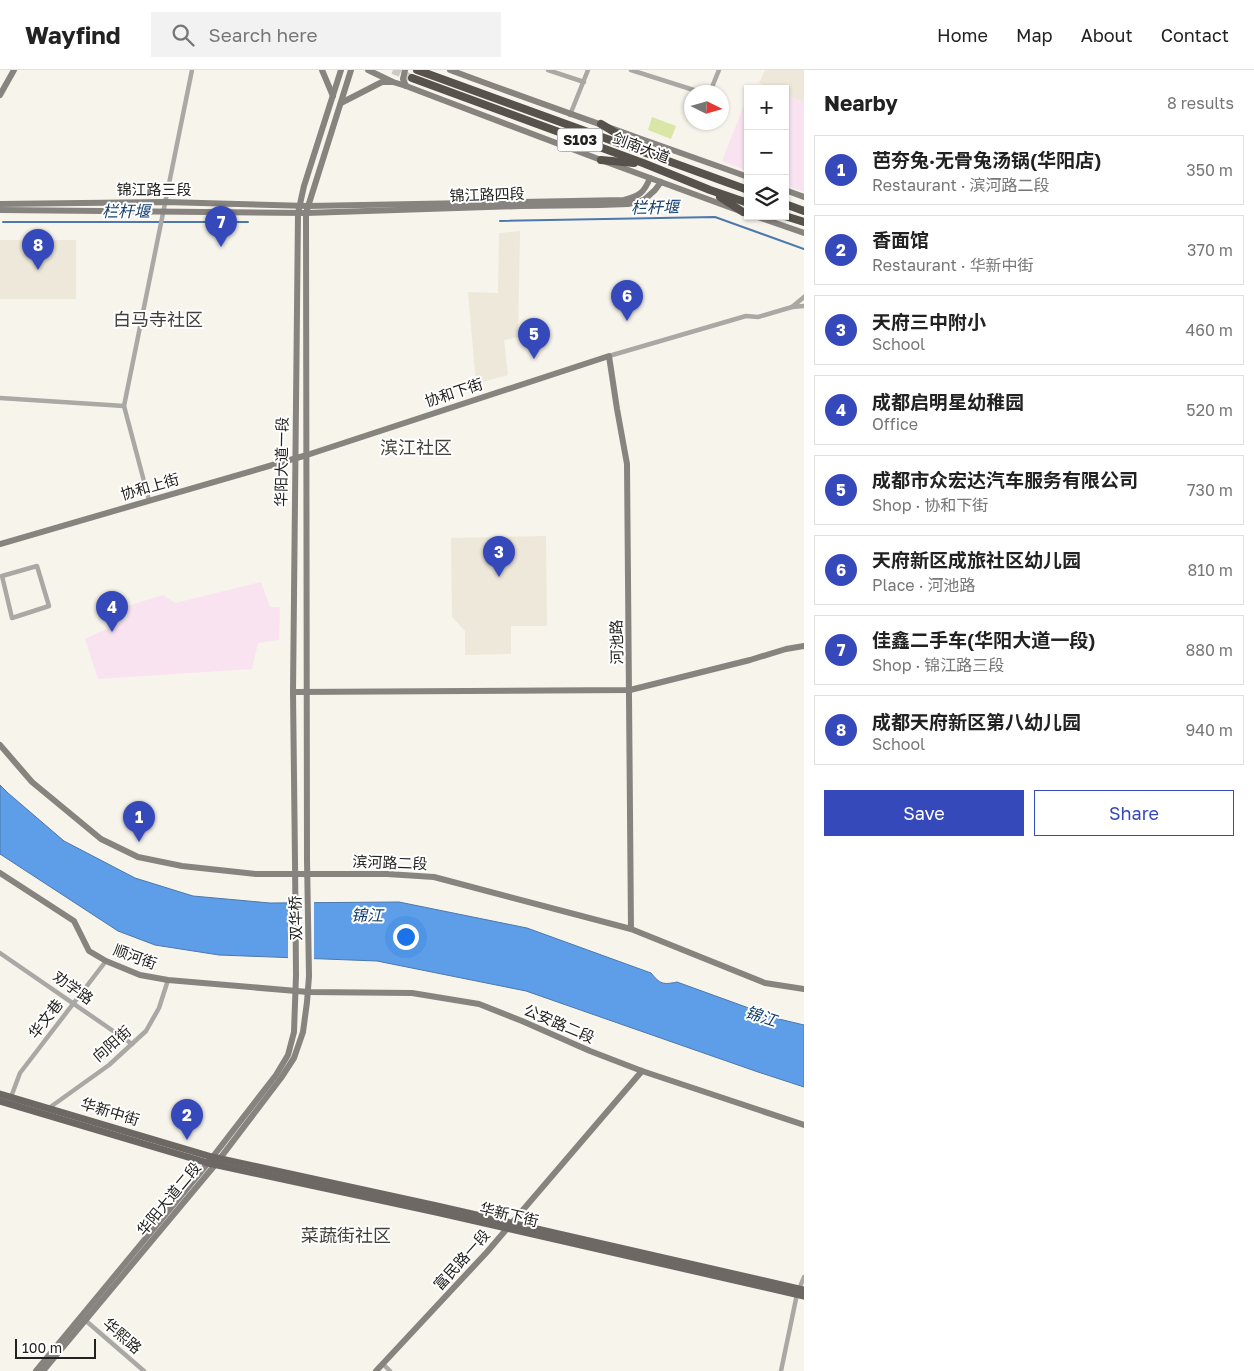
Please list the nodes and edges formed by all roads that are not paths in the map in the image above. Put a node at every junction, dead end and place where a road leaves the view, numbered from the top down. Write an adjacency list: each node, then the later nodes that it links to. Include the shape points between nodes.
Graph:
1 (14, 70): 20 (main road)
2 (192, 70): 37 (street)
3 (322, 70): 21 (main road)
4 (341, 70): 21 (main road, 华阳大道一段)
5 (351, 70): 22 (main road, 华阳大道一段)
6 (368, 70): 15 (main road)
7 (405, 70): 18 (main road, via 402,79)
8 (417, 70): 25 (highway, 剑南大道 / S103)
9 (450, 70): 23 (main road)
10 (548, 70): 16 (street)
11 (588, 70): 16 (street)
12 (631, 70): 19 (street)
13 (719, 70): 17 (street)
14 (412, 78): 27 (highway, 剑南大道 / S103)
15 (393, 82): 18 (main road); 22 (main road, via 382,82)
16 (584, 82): 23 (street)
17 (713, 85)
18 (406, 86): 26 (main road)
19 (684, 87)
20 (0, 95)
21 (333, 96): 41 (main road, 华阳大道一段)
22 (341, 103): 42 (main road, 华阳大道一段)
23 (570, 114): 24 (main road)
24 (601, 124): 25 (highway); 28 (main road)
25 (656, 156): 30 (highway, 剑南大道 / S103)
26 (601, 160): 27 (highway); 29 (main road)
27 (643, 163): 34 (highway, 剑南大道 / S103)
28 (744, 176)
29 (650, 178): 31 (main road); 42 (main road, 锦江路四段, via 646,189 636,197 624,200)
30 (723, 181): 32 (highway); 33 (highway, 剑南大道 / S103)
31 (661, 182): 42 (main road, 锦江路四段, via 644,200 628,204); 46 (main road)
32 (744, 184)
33 (744, 189)
34 (710, 190): 38 (highway, 剑南大道 / S103); 45 (highway)
35 (789, 191): 36 (main road)
36 (804, 197)
37 (165, 202): 39 (main road, 锦江路三段); 41 (main road, 锦江路三段); 48 (street)
38 (744, 202)
39 (0, 204)
40 (789, 205): 44 (highway)
41 (298, 209): 42 (main road, 锦江路三段); 48 (main road, 锦江路三段); 59 (main road, 华阳大道一段)
42 (307, 209): 58 (main road, 华阳大道一段)
43 (0, 210): 48 (main road, 锦江路三段)
44 (804, 211)
45 (744, 212)
46 (744, 212)
47 (789, 217): 50 (highway)
48 (162, 219): 57 (street)
49 (767, 220): 51 (main road)
50 (804, 222)
51 (804, 233)
52 (804, 297): 54 (street)
53 (804, 306): 54 (street)
54 (792, 307): 55 (street, via 758,317 746,316)
55 (609, 356): 58 (main road, 协和下街); 64 (main road, 河池路, via 627,464)
56 (0, 398): 57 (street)
57 (124, 406): 60 (street)
58 (307, 455): 59 (main road, 协和上街); 65 (main road, 华阳大道一段)
59 (295, 458): 60 (main road, 协和上街); 66 (main road, 华阳大道一段)
60 (150, 500): 61 (main road, 协和上街)
61 (0, 544)
62 (1, 582): 62 (street, via 2,576 37,566 49,606 12,618)
63 (804, 646): 64 (main road)
64 (630, 690): 65 (main road); 70 (main road, 河池路)
65 (308, 691): 66 (main road); 68 (main road, 华阳大道一段)
66 (293, 692): 73 (main road, 华阳大道一段, bridge)
67 (0, 745): 70 (main road, 滨河路二段, via 32,782 94,834 138,856 182,866 256,874 434,877)
68 (307, 860): 74 (main road, 双华桥, bridge)
69 (0, 873): 72 (main road, 顺河街, via 74,921 90,951)
70 (631, 929): 76 (main road, 滨河路二段, via 765,983)
71 (0, 953): 79 (street, 劝学路)
72 (106, 961): 75 (main road, 顺河街, via 140,975); 79 (street, 华文巷)
73 (296, 975): 77 (main road, 华阳大道二段)
74 (309, 976): 78 (main road, 华阳大道二段)
75 (168, 980): 77 (main road, 顺河街); 80 (street, 向阳街, via 159,1008 146,1031)
76 (804, 989)
77 (295, 991): 78 (main road, 公安路二段); 87 (main road, 华阳大道二段, via 294,1032 288,1055)
78 (308, 992): 81 (main road, 公安路二段, via 412,992 479,1004); 87 (main road, 华阳大道二段, via 303,1032 294,1058)
79 (74, 1004): 80 (street, 劝学路); 83 (street, 华文巷, via 20,1073)
80 (132, 1044): 85 (street, 向阳街)
81 (642, 1071): 86 (main road, 公安路二段); 88 (main road, 富民路一段)
82 (0, 1094): 83 (main road, 华新中街)
83 (11, 1097): 85 (main road, 华新中街)
84 (0, 1101): 87 (main road, 华新中街)
85 (50, 1108): 87 (main road, 华新中街)
86 (804, 1125)
87 (213, 1161): 88 (main road); 91 (main road, 华阳大道二段); 93 (main road, 华阳大道二段)
88 (509, 1226): 90 (main road); 92 (main road, 富民路一段)
89 (804, 1277): 90 (street)
90 (801, 1292): 98 (street)
91 (85, 1320): 94 (main road, 华阳大道二段); 95 (street, 华熙路)
92 (383, 1364): 96 (main road, 富民路一段); 97 (street)
93 (36, 1371)
94 (43, 1371)
95 (144, 1371)
96 (376, 1371)
97 (390, 1371)
98 (781, 1371)

